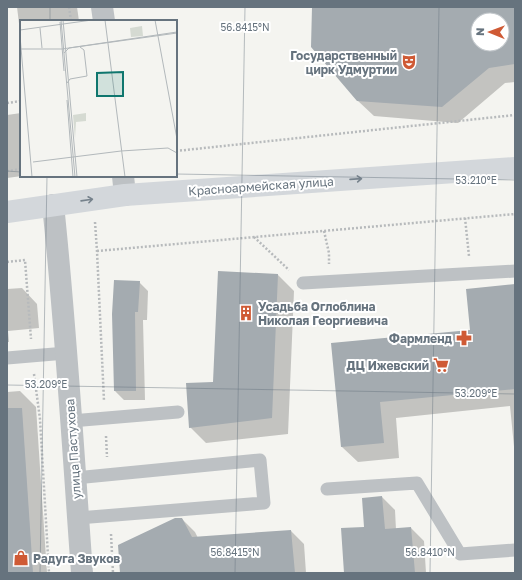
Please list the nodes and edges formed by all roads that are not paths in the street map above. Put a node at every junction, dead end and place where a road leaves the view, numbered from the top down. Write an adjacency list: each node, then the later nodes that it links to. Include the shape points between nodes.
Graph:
1 (102, 7): 2 (street)
2 (104, 20)
3 (515, 168): 4 (street, Красноармейская улица, one-way to 3)
4 (124, 186): 5 (street, Красноармейская улица, one-way to 4, via 93,199)
5 (53, 205): 6 (street, Красноармейская улица); 9 (street, улица Пастухова)
6 (7, 212)
7 (515, 271): 8 (lane)
8 (303, 283)
9 (66, 354): 10 (lane); 12 (street, улица Пастухова)
10 (7, 358)
11 (178, 412): 12 (lane)
12 (71, 421): 13 (street, улица Пастухова)
13 (75, 478): 15 (street, улица Пастухова); 15 (lane, via 260,460 264,503)
14 (327, 489): 16 (lane, via 417,483 460,554)
15 (78, 518): 17 (street, улица Пастухова)
16 (515, 550)
17 (82, 573)

